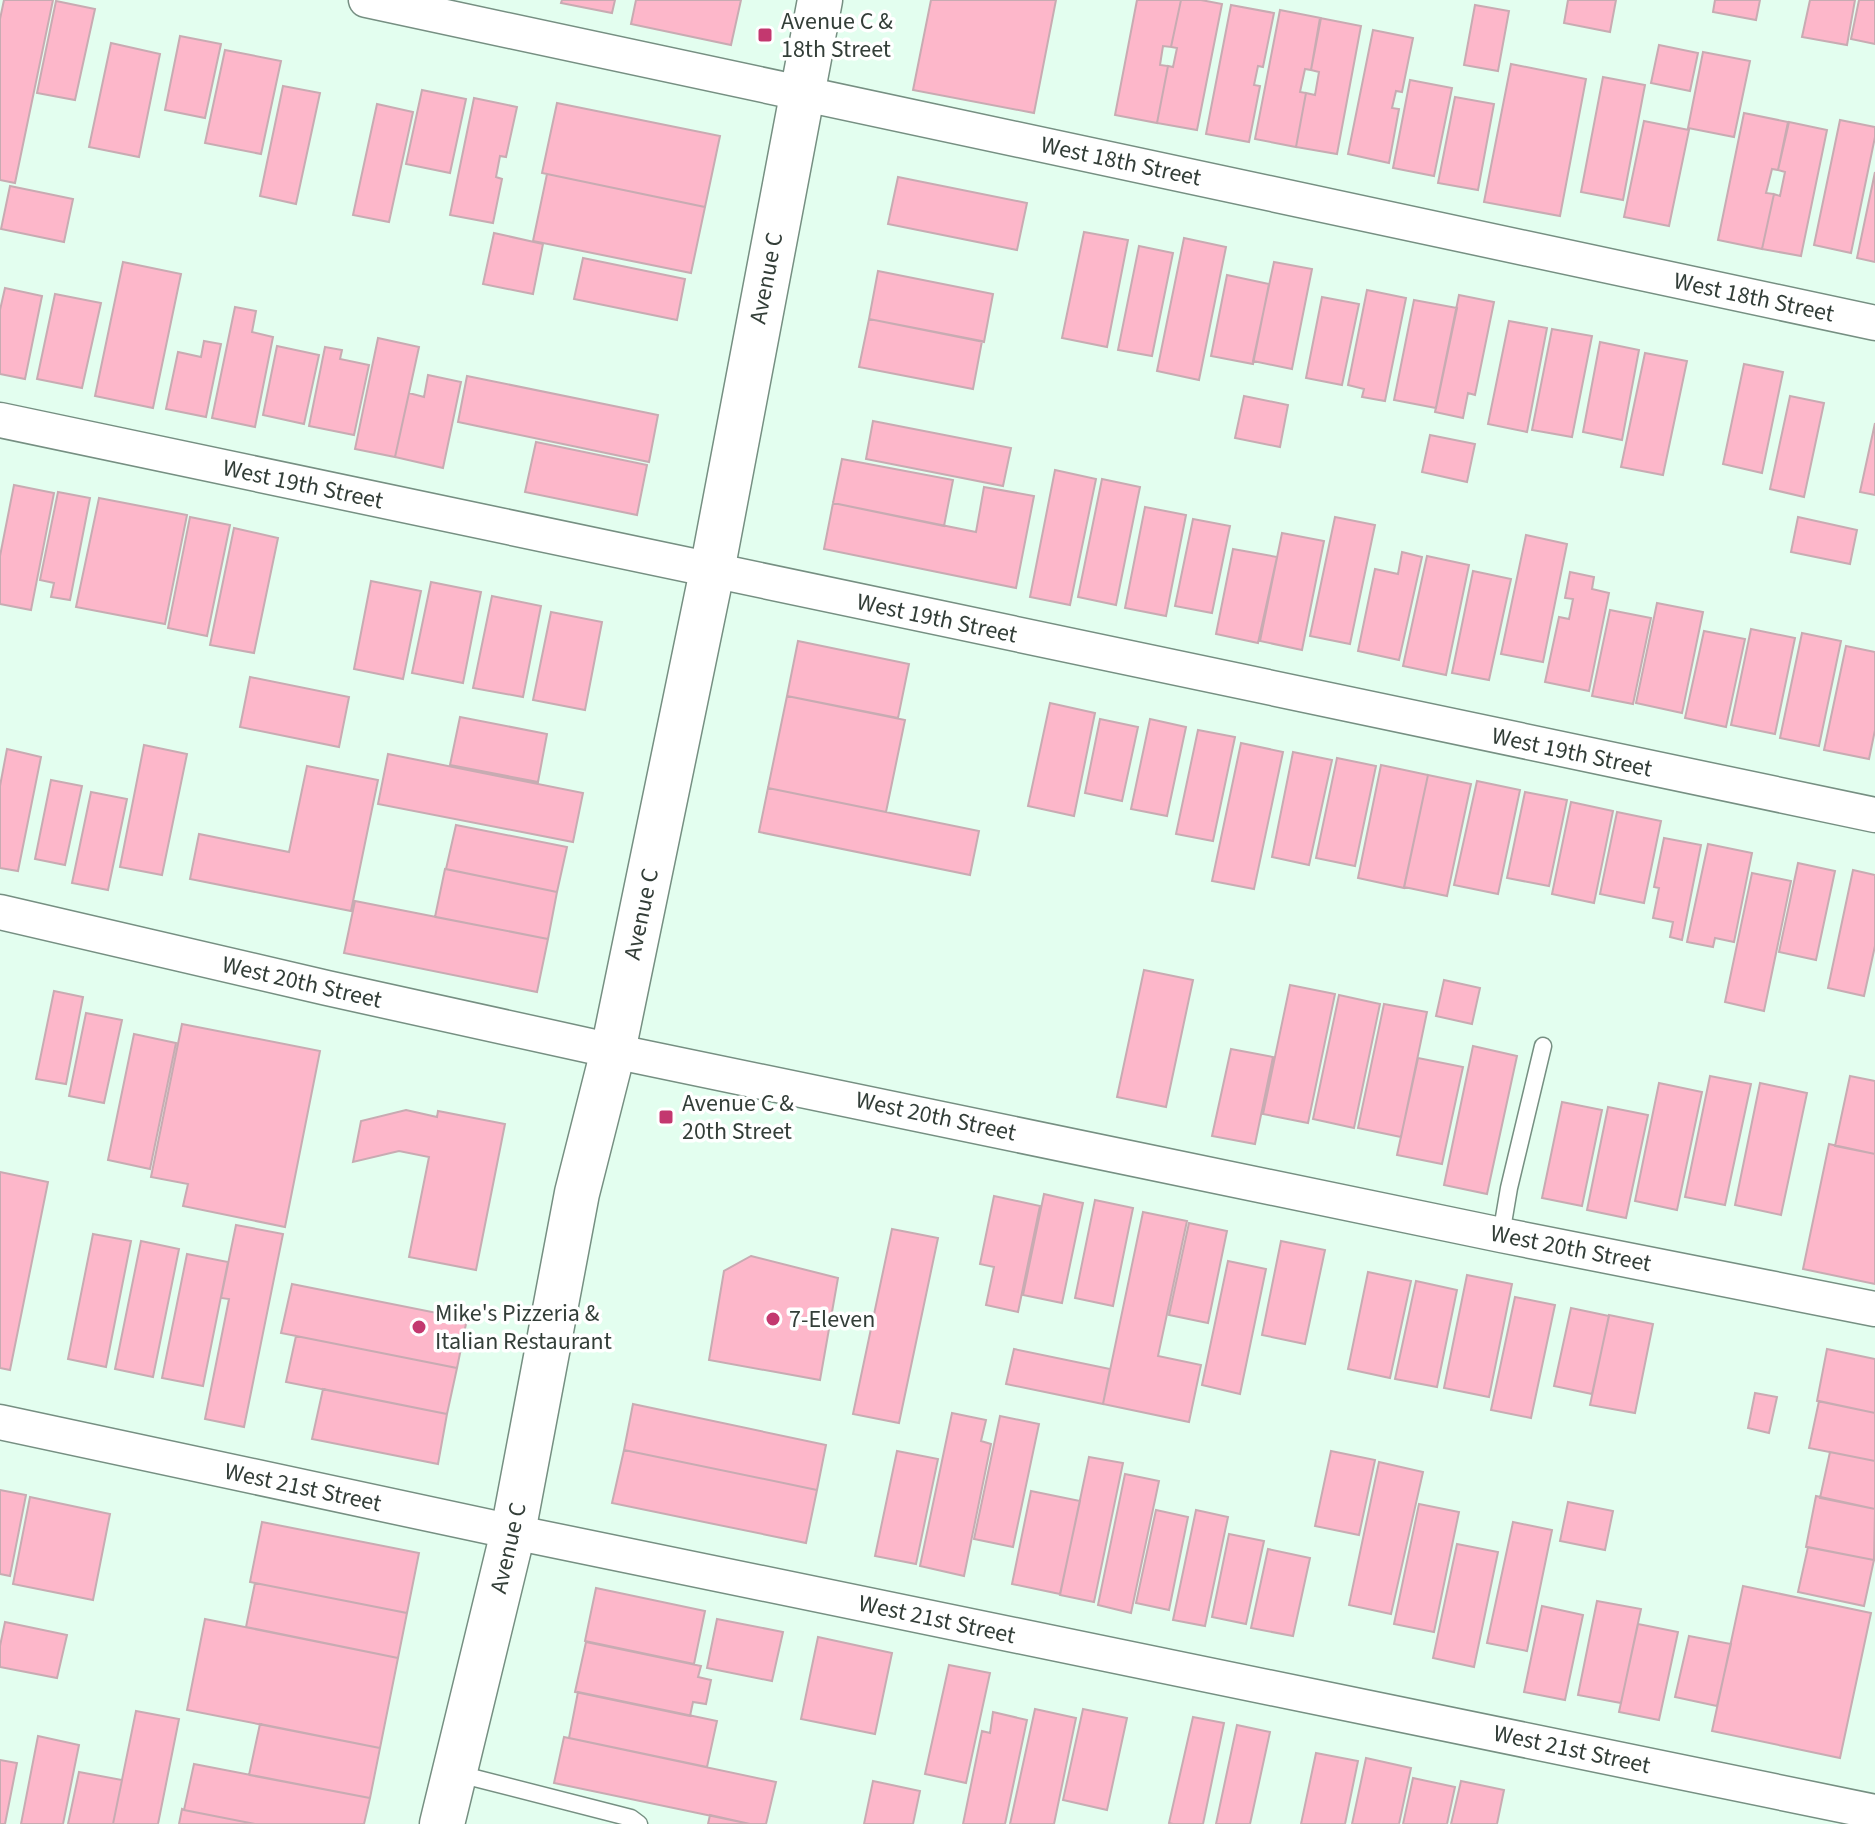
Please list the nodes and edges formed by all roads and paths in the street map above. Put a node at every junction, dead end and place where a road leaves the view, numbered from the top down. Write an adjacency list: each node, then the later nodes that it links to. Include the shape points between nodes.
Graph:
1 (366, 0): 3 (street, West 18th Street)
2 (820, 0): 3 (main road, Avenue C)
3 (801, 92): 4 (street, West 18th Street); 6 (main road, Avenue C)
4 (1875, 323)
5 (0, 420): 6 (street, West 19th Street)
6 (712, 571): 7 (street, West 19th Street); 10 (main road, Avenue C)
7 (1875, 815)
8 (0, 912): 10 (street, West 20th Street)
9 (1543, 1046): 11 (lane)
10 (613, 1051): 11 (street, West 20th Street); 14 (main road, Avenue C, via 577,1193)
11 (1501, 1235): 12 (street, West 20th Street)
12 (1875, 1309)
13 (0, 1422): 14 (street, West 21st Street)
14 (513, 1532): 15 (main road, Avenue C); 16 (street, West 21st Street)
15 (453, 1773): 17 (main road, Avenue C); 18 (lane)
16 (1875, 1812)
17 (442, 1824)
18 (639, 1824)

